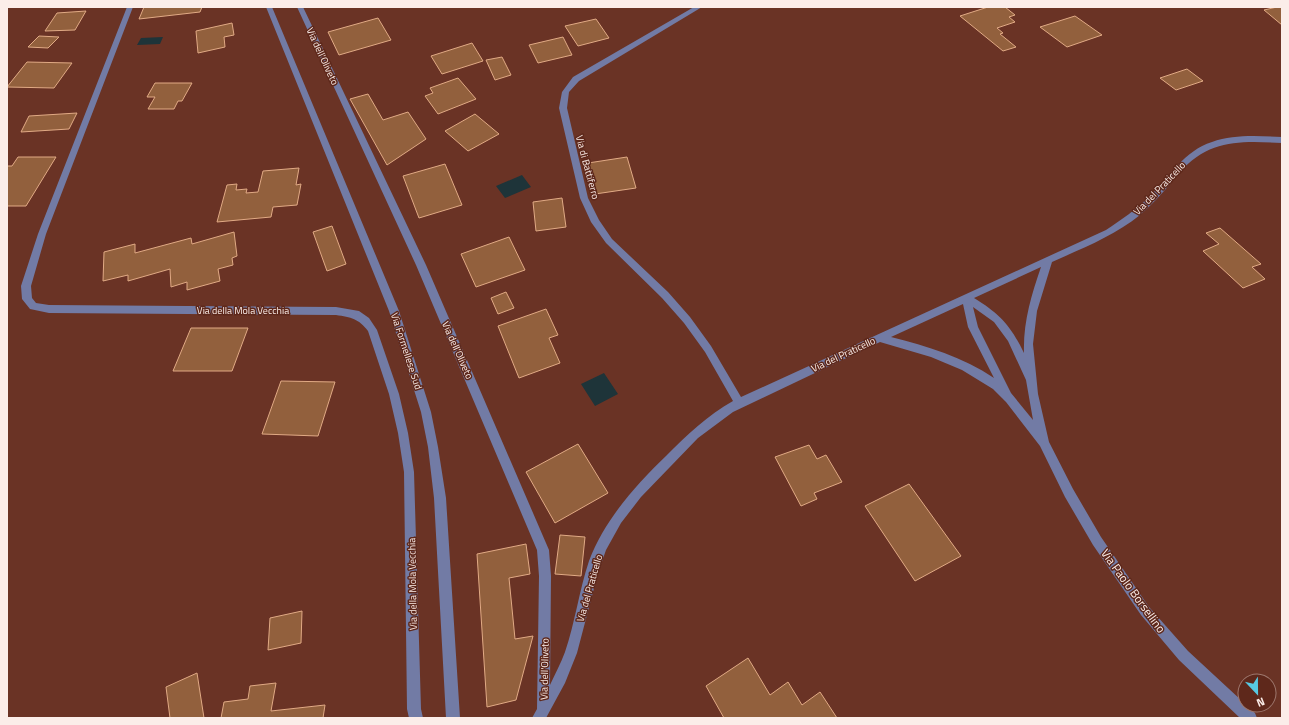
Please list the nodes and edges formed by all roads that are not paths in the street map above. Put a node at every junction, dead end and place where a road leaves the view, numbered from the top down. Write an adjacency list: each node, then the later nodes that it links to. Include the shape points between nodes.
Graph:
1 (130, 7): 14 (street, Via della Mola Vecchia, via 42,234 26,286 27,299 34,306 49,309 336,311 356,314 366,321 375,336 394,394 406,452 410,504)
2 (269, 7): 15 (street, Via Formellese Sud, via 394,311 426,412 440,498)
3 (300, 7): 13 (street, Via dell'Oliveto, via 421,264 543,550 545,576)
4 (699, 7): 11 (street, Via di Battiferro, via 576,79 565,91 562,99 584,198 595,222 687,320 708,349)
5 (1282, 140): 6 (street, Via del Praticello, via 1231,141 1202,148 1189,158 1134,215 1096,240)
6 (1048, 261): 7 (street, Via del Praticello); 9 (street, via 1035,299 1030,325)
7 (966, 298): 8 (street, Via del Praticello); 9 (street, via 1005,327); 10 (street, via 973,327)
8 (879, 338): 10 (street, via 919,348 955,362 985,379); 11 (street, Via del Praticello)
9 (1032, 385): 12 (street, via 1033,402)
10 (1010, 399): 12 (street)
11 (739, 403): 13 (street, Via del Praticello, via 714,418 691,438 646,482 613,525 596,562 570,653)
12 (1044, 443): 16 (street, Via Paolo Borsellino, via 1088,527 1141,606 1185,657)
13 (541, 714)
14 (416, 718)
15 (453, 718)
16 (1250, 718)

